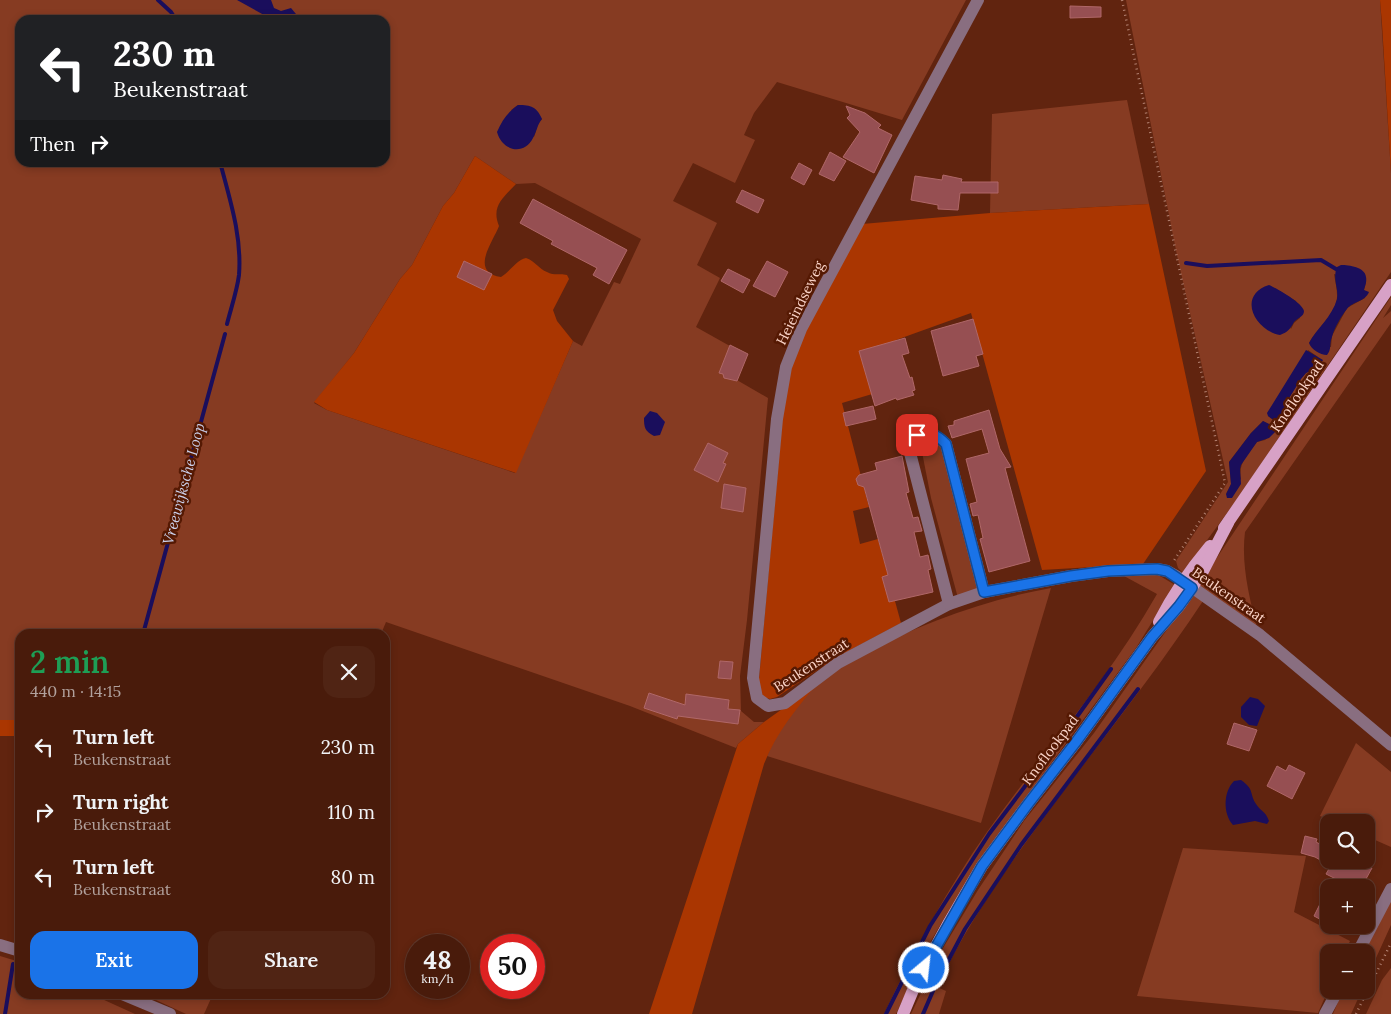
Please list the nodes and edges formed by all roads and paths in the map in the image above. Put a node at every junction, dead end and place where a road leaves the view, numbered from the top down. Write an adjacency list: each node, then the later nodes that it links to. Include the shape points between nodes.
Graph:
1 (978, 0): 8 (street, Heieindseweg, via 801,329 786,367 776,419 753,678 757,698)
2 (1122, 0): 4 (path, via 1225,483)
3 (1391, 285): 5 (main road, Knoflookpad)
4 (1167, 571): 5 (street, Beukenstraat); 6 (street, Beukenstraat, via 1108,571)
5 (1187, 584): 9 (street, Beukenstraat, via 1260,635); 18 (main road, Knoflookpad, via 1179,606 1152,637 982,866 925,966)
6 (984, 592): 7 (street, Beukenstraat); 7 (street, via 946,444 930,433 917,435 911,441 910,449)
7 (949, 604): 8 (street, Beukenstraat, via 838,663 785,703)
8 (768, 706)
9 (1391, 745)
10 (1391, 888): 12 (street)
11 (1391, 943): 20 (path)
12 (1362, 944)
13 (0, 945): 14 (street)
14 (15, 950)
15 (134, 999): 17 (street)
16 (1333, 999): 19 (street)
17 (170, 1014)
18 (903, 1014)
19 (1325, 1014)
20 (1356, 1014)

